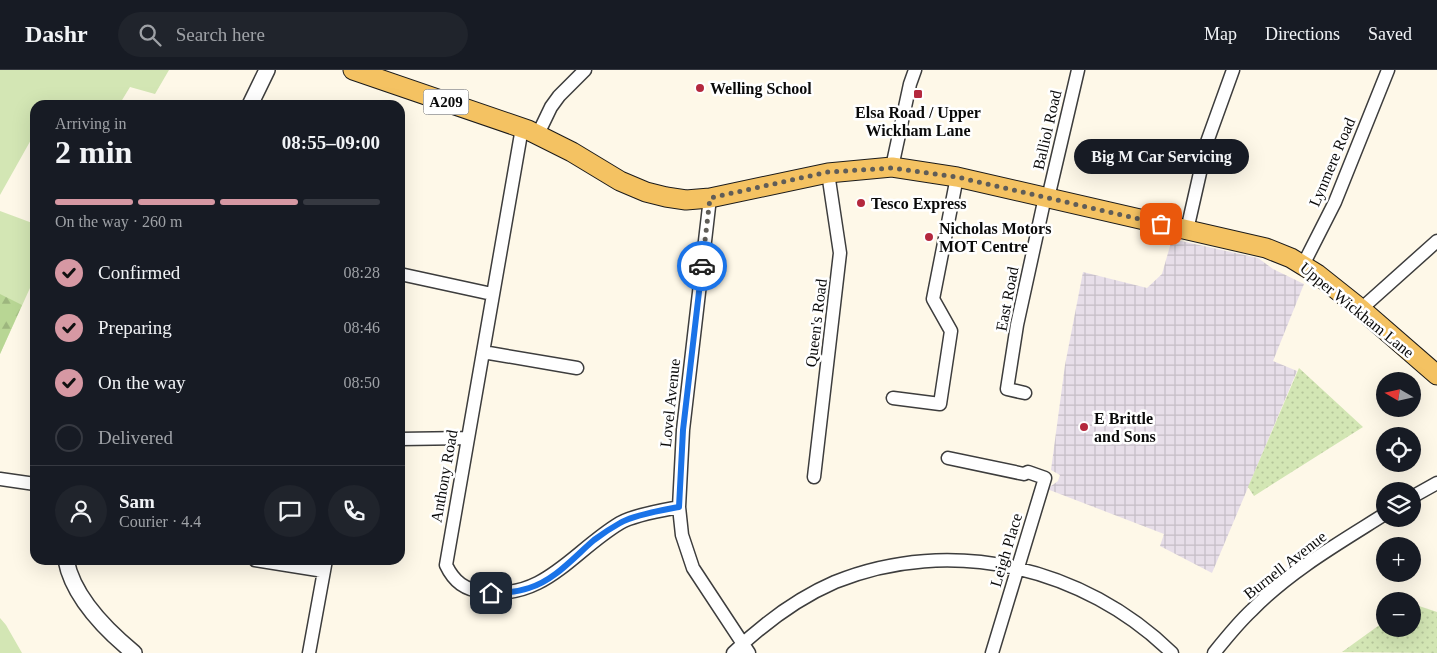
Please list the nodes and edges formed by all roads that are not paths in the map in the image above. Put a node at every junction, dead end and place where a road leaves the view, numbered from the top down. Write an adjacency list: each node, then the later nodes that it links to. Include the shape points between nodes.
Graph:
1 (267, 70): 8 (street)
2 (353, 70): 9 (main road, Upper Wickham Lane / A209)
3 (585, 70): 9 (street, Anthony Road, via 558,96)
4 (915, 70): 10 (street)
5 (1078, 70): 14 (street, Balliol Road)
6 (1233, 70): 15 (street, via 1207,142)
7 (1388, 70): 17 (street, Lynmere Road, via 1334,202)
8 (252, 100)
9 (530, 131): 13 (main road, Upper Wickham Lane / A209, via 646,192 686,200); 19 (street, Anthony Road)
10 (892, 168): 11 (main road, Upper Wickham Lane / A209); 12 (main road, Upper Wickham Lane / A209)
11 (828, 172): 13 (main road, Upper Wickham Lane / A209); 29 (street, Queen's Road, via 840,253)
12 (957, 177): 14 (main road, Upper Wickham Lane / A209); 25 (street, via 933,299 951,331 940,404)
13 (710, 198): 34 (street, Lovel Avenue, via 683,430)
14 (1047, 198): 15 (main road, Upper Wickham Lane / A209); 24 (street, East Road, via 1017,325 1007,389)
15 (1187, 230): 17 (main road, Upper Wickham Lane / A209, via 1266,248)
16 (1437, 241): 20 (street)
17 (1303, 265): 20 (main road, Upper Wickham Lane / A209)
18 (405, 275): 19 (street)
19 (492, 294): 21 (street, Anthony Road)
20 (1361, 310): 23 (main road, Upper Wickham Lane / A209)
21 (482, 352): 22 (street); 26 (street, Anthony Road)
22 (577, 368)
23 (1437, 375)
24 (1025, 393)
25 (893, 398)
26 (467, 438): 27 (street); 34 (street, Anthony Road, via 446,565 450,575 471,591 510,593 530,588 546,580 622,522)
27 (405, 439)
28 (948, 458): 38 (street, Leigh Place, via 1045,478)
29 (814, 477)
30 (0, 479): 31 (street)
31 (30, 483)
32 (1437, 483): 33 (street)
33 (1421, 492)
34 (679, 507): 39 (street, Lovel Avenue, via 682,535 693,568)
35 (1376, 520): 45 (street, Burnell Avenue, via 1308,563 1277,588 1252,609)
36 (67, 565): 40 (street, via 90,608)
37 (325, 566): 41 (street)
38 (1018, 568): 39 (street, via 961,560 899,564 865,573 835,583 780,614); 43 (street, Leigh Place); 44 (street, via 1063,582 1102,600 1130,617)
39 (746, 648): 42 (street)
40 (134, 653)
41 (309, 653)
42 (733, 653)
43 (992, 653)
44 (1172, 653)
45 (1214, 653)

